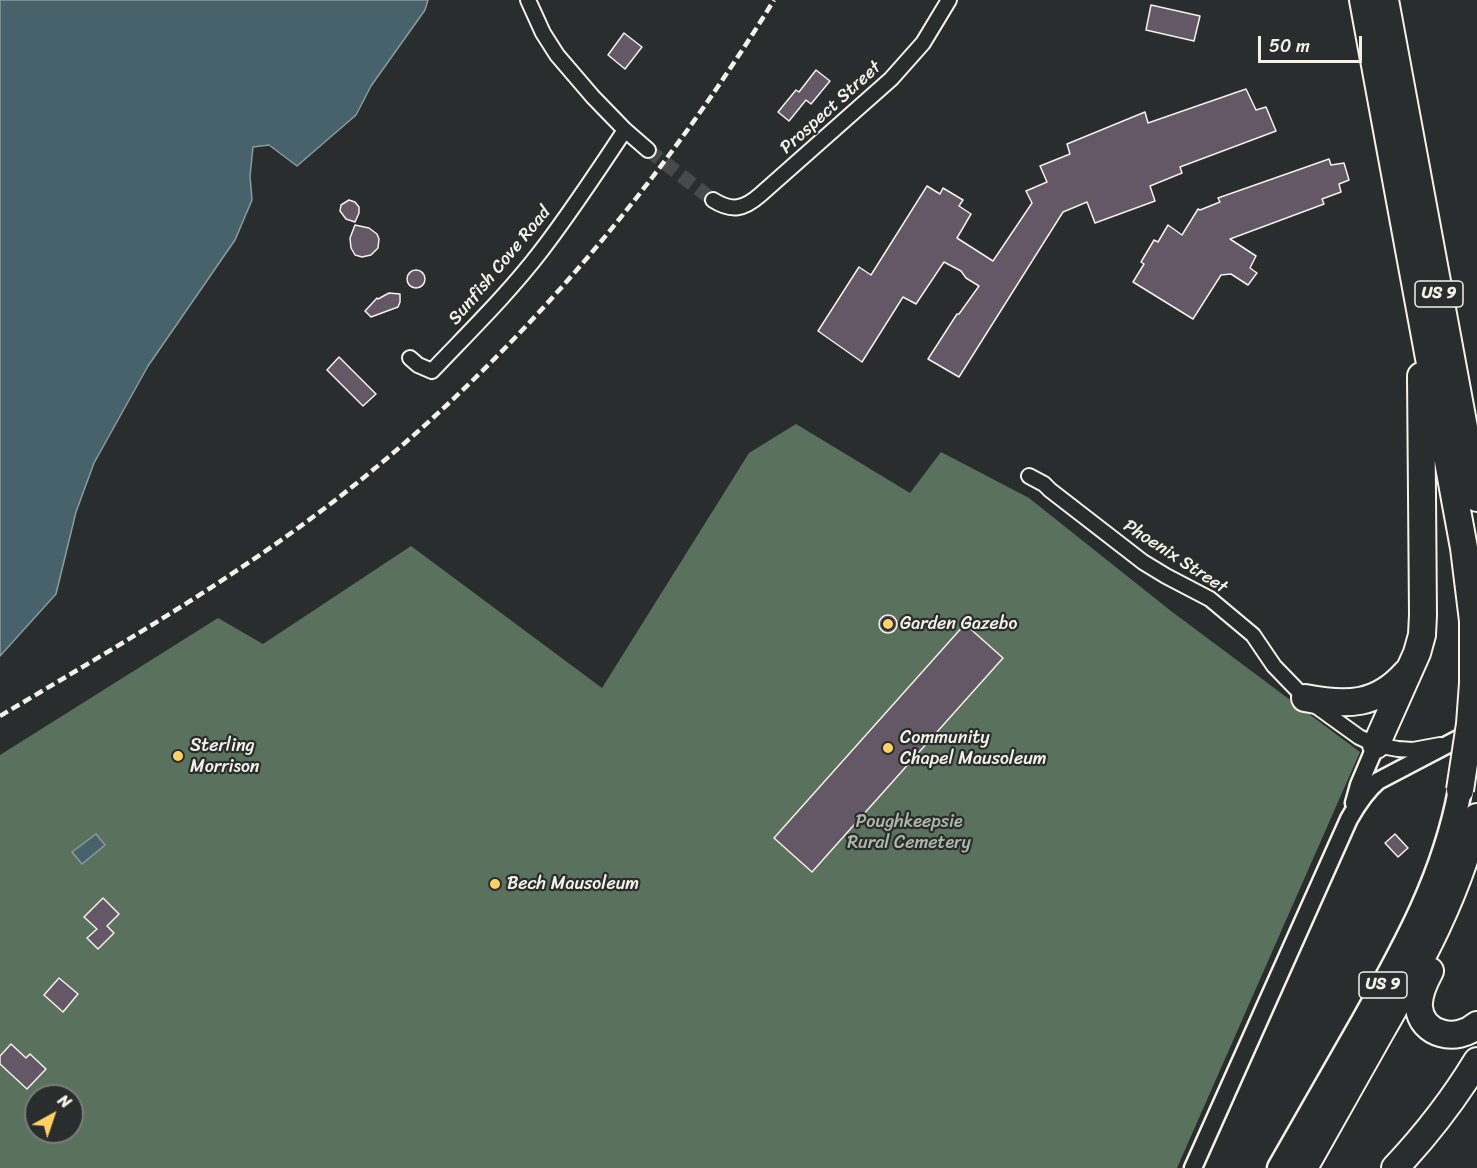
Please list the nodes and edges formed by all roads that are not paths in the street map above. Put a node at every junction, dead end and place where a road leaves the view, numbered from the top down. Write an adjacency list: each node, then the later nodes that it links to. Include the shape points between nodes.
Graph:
1 (528, 0): 7 (street, via 556,55)
2 (948, 0): 9 (street, Prospect Street, via 923,43 891,79 760,195 736,208)
3 (1364, 0): 10 (highway, US 9)
4 (1385, 0): 6 (highway, US 9)
5 (1402, 0): 6 (highway)
6 (1402, 91): 13 (highway, US 9)
7 (625, 130): 8 (street); 11 (street, Sunfish Cove Road, via 540,253 489,311 432,370)
8 (648, 150)
9 (713, 200)
10 (1420, 307): 14 (highway, via 1423,624); 19 (highway, US 9, bridge, via 1468,572 1473,621 1473,682)
11 (410, 358)
12 (1029, 476): 15 (street, Phoenix Street, via 1143,562 1210,599 1253,635 1274,666)
13 (1477, 498)
14 (1413, 663): 15 (highway, via 1389,689 1364,700 1338,703); 18 (highway)
15 (1305, 698): 18 (street, Phoenix Street)
16 (1477, 731): 17 (street)
17 (1460, 738): 18 (street, via 1413,750); 20 (street, via 1378,781 1362,797)
18 (1376, 745): 20 (street)
19 (1460, 790): 25 (highway, US 9, via 1447,844 1421,913)
20 (1349, 819): 24 (street)
21 (1474, 829): 22 (highway, via 1462,892 1449,931 1421,989 1419,1008 1425,1022 1443,1034 1462,1034); 26 (highway, US 9, via 1435,934)
22 (1477, 1025)
23 (1477, 1060): 27 (highway, via 1445,1109)
24 (1193, 1168)
25 (1279, 1168)
26 (1304, 1168)
27 (1395, 1168)

